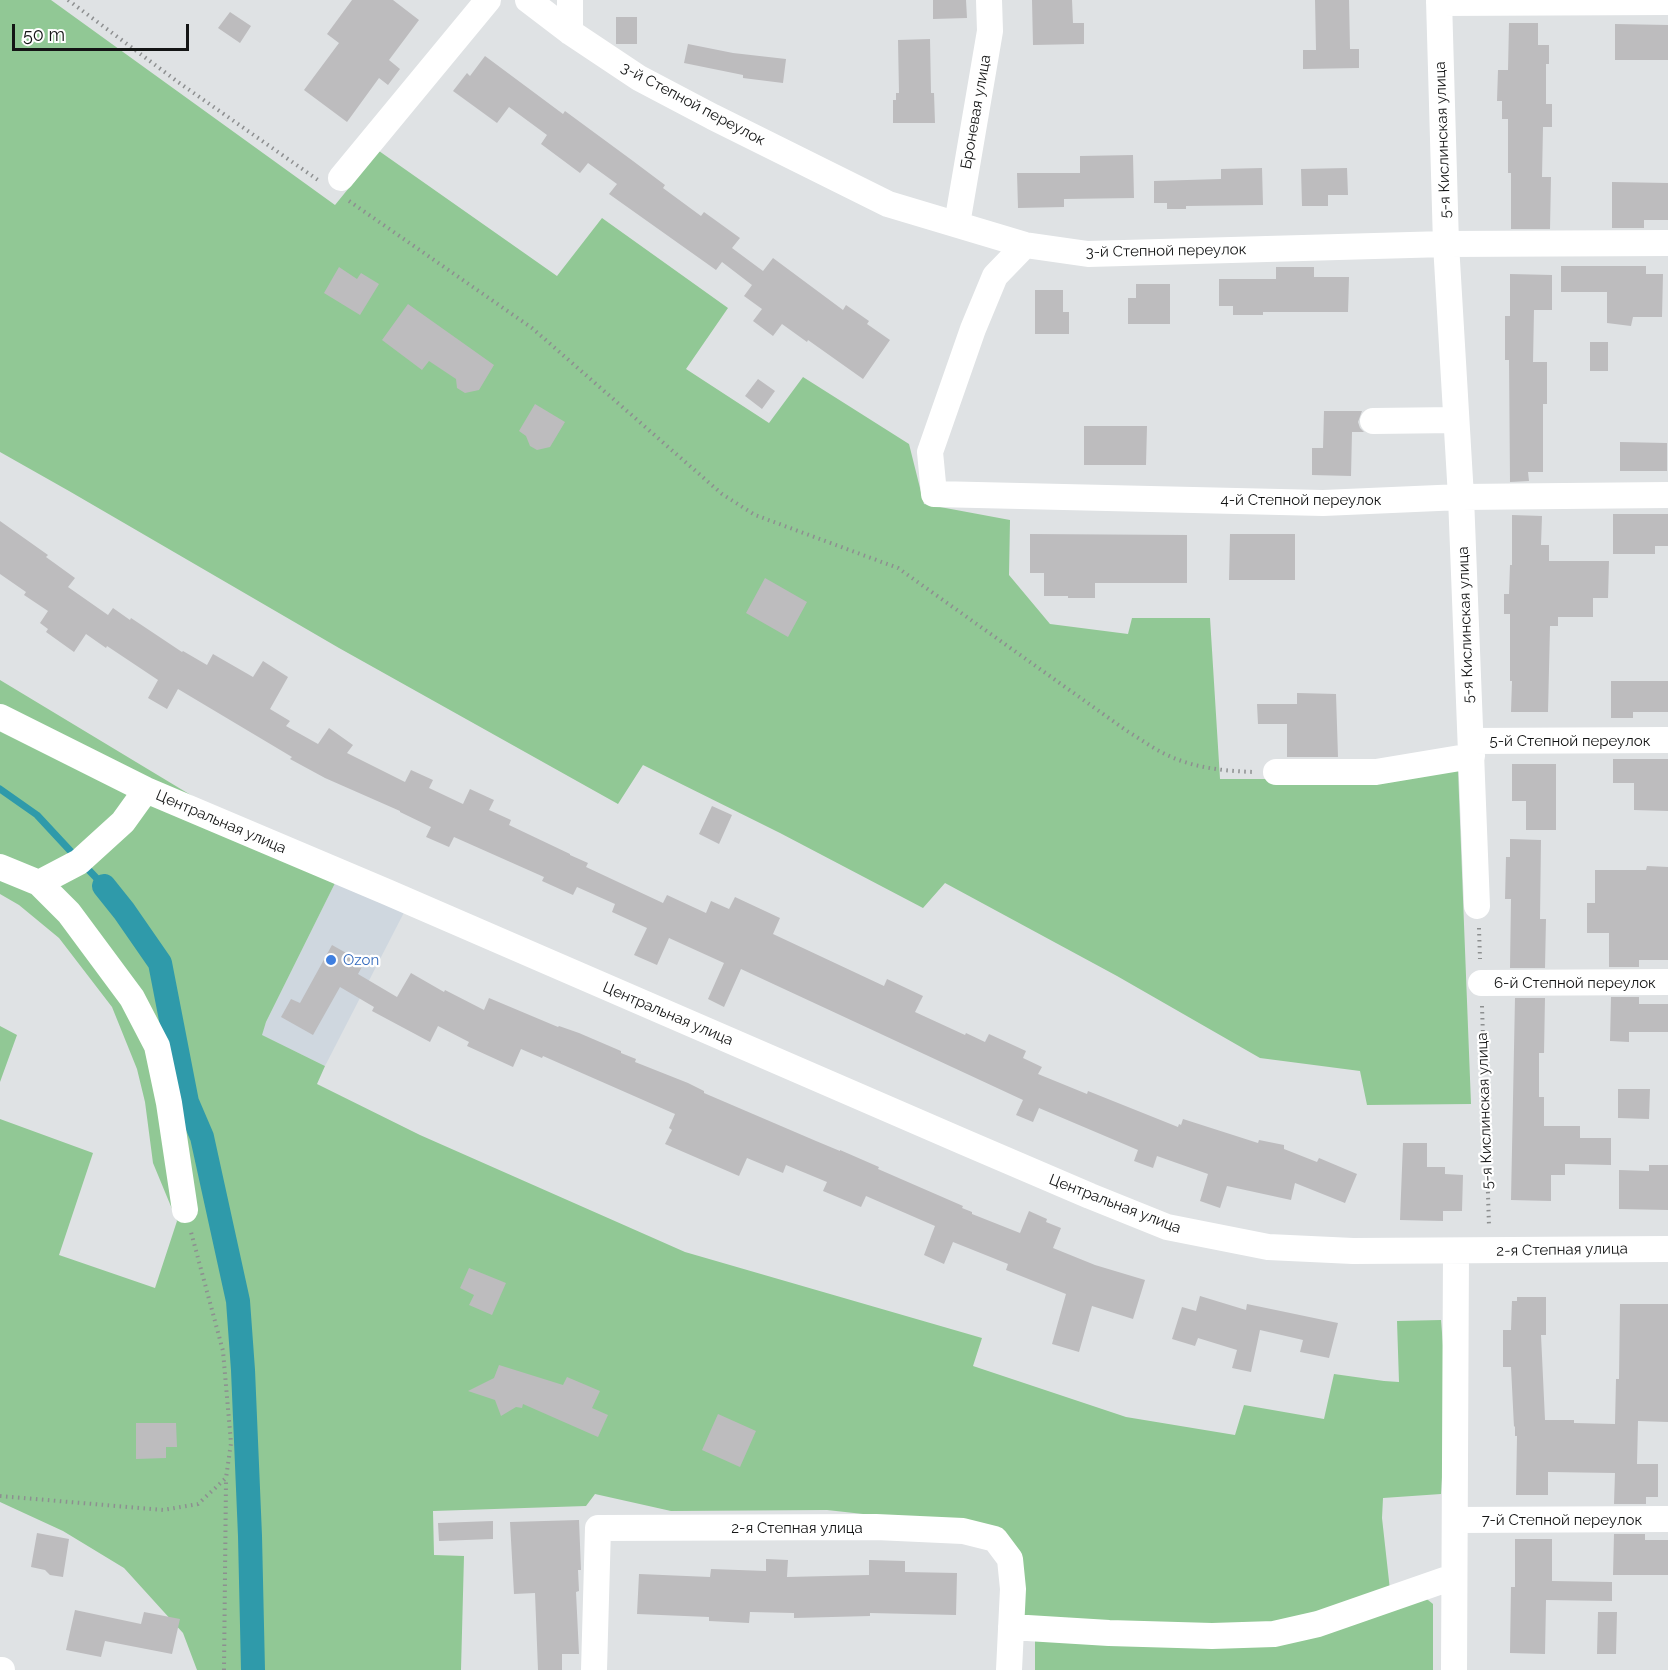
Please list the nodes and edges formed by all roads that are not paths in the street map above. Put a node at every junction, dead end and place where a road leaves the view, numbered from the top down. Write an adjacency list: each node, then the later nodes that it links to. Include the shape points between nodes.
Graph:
1 (488, 0): 8 (street)
2 (528, 0): 7 (street, 3-й Степной переулок)
3 (570, 0): 7 (street)
4 (989, 0): 9 (street, Броневая улица, via 990,31)
5 (1439, 2): 6 (street); 11 (street, 5-я Кислинская улица)
6 (1668, 2)
7 (570, 32): 9 (street, 3-й Степной переулок, via 639,78 888,204)
8 (337, 187)
9 (957, 224): 12 (street, 3-й Степной переулок)
10 (1668, 243): 11 (street, 3-й Степной переулок)
11 (1446, 244): 12 (street, 3-й Степной переулок, via 1089,254); 13 (street, 5-я Кислинская улица)
12 (1026, 245): 16 (street, 4-й Степной переулок, via 995,276 973,329 930,452 934,494 1323,503)
13 (1456, 420): 14 (street); 16 (street, 5-я Кислинская улица)
14 (1373, 421)
15 (1668, 495): 16 (street, 4-й Степной переулок)
16 (1461, 497): 19 (street, 5-я Кислинская улица)
17 (0, 717): 21 (street, Центральная улица)
18 (1668, 740): 19 (street, 5-й Степной переулок)
19 (1472, 749): 20 (street, 5-й Степной переулок, via 1376,772); 24 (street, 5-я Кислинская улица)
20 (1276, 772)
21 (146, 790): 23 (street, via 123,822 79,862); 29 (street, Центральная улица, via 1167,1227 1268,1247)
22 (0, 867): 23 (street)
23 (39, 883): 27 (street, via 69,913 132,998 157,1046)
24 (1477, 906)
25 (1668, 982): 26 (street, 6-й Степной переулок)
26 (1481, 983)
27 (185, 1210)
28 (1668, 1249): 29 (street, 2-я Степная улица)
29 (1456, 1251): 31 (street)
30 (1668, 1519): 31 (street, 7-й Степной переулок)
31 (1455, 1520): 32 (street)
32 (1454, 1578): 33 (street, via 1318,1624 1274,1634 1212,1636); 36 (street)
33 (1011, 1627): 34 (street, 2-я Степная улица, via 1010,1559 995,1539 963,1531 876,1527 598,1528); 35 (street)
34 (594, 1670)
35 (1009, 1670)
36 (1454, 1670)

